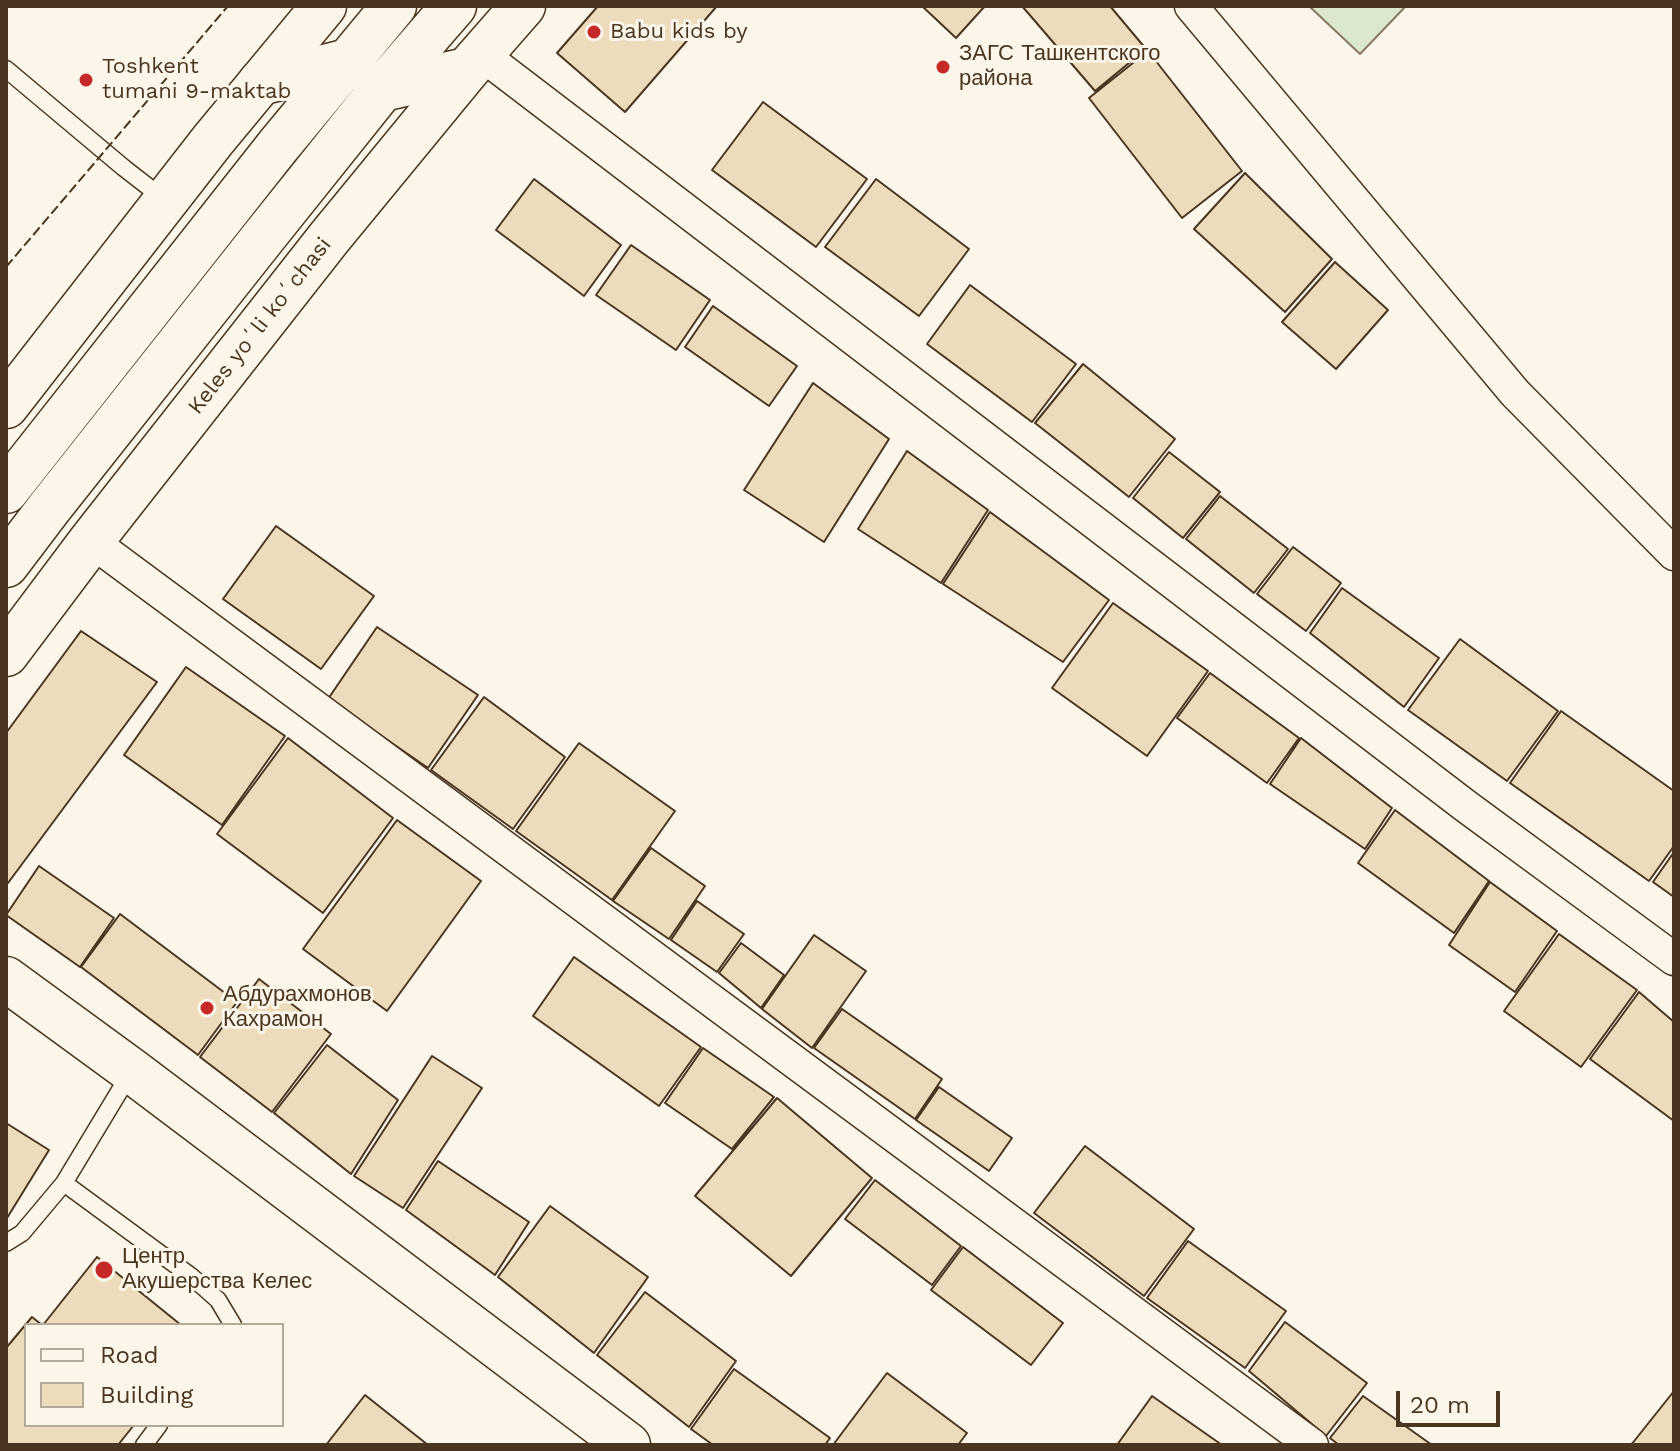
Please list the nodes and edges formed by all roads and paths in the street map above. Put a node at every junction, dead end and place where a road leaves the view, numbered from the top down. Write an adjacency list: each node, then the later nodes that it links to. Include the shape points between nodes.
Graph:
1 (324, 6): 9 (street)
2 (394, 6): 6 (street)
3 (454, 6): 10 (street)
4 (523, 6): 7 (street, Keles yoʻli koʻchasi)
5 (1191, 6): 15 (street, via 1515,393)
6 (348, 61): 9 (street); 13 (street)
7 (474, 62): 10 (street); 14 (street, Keles yoʻli koʻchasi); 18 (street)
8 (6, 69): 11 (lane)
9 (260, 83): 11 (street)
10 (382, 89): 16 (street)
11 (165, 200): 12 (street)
12 (6, 406)
13 (6, 491)
14 (91, 541): 17 (street, Keles yoʻli koʻchasi); 27 (street)
15 (1674, 554)
16 (6, 565)
17 (6, 654)
18 (1674, 959)
19 (6, 979): 20 (street)
20 (132, 1071): 21 (lane); 26 (street)
21 (64, 1183): 22 (lane, via 22,1233); 23 (lane, via 192,1277 218,1300)
22 (6, 1243)
23 (232, 1323)
24 (158, 1427): 25 (lane)
25 (144, 1445)
26 (628, 1445)
27 (1312, 1445)

